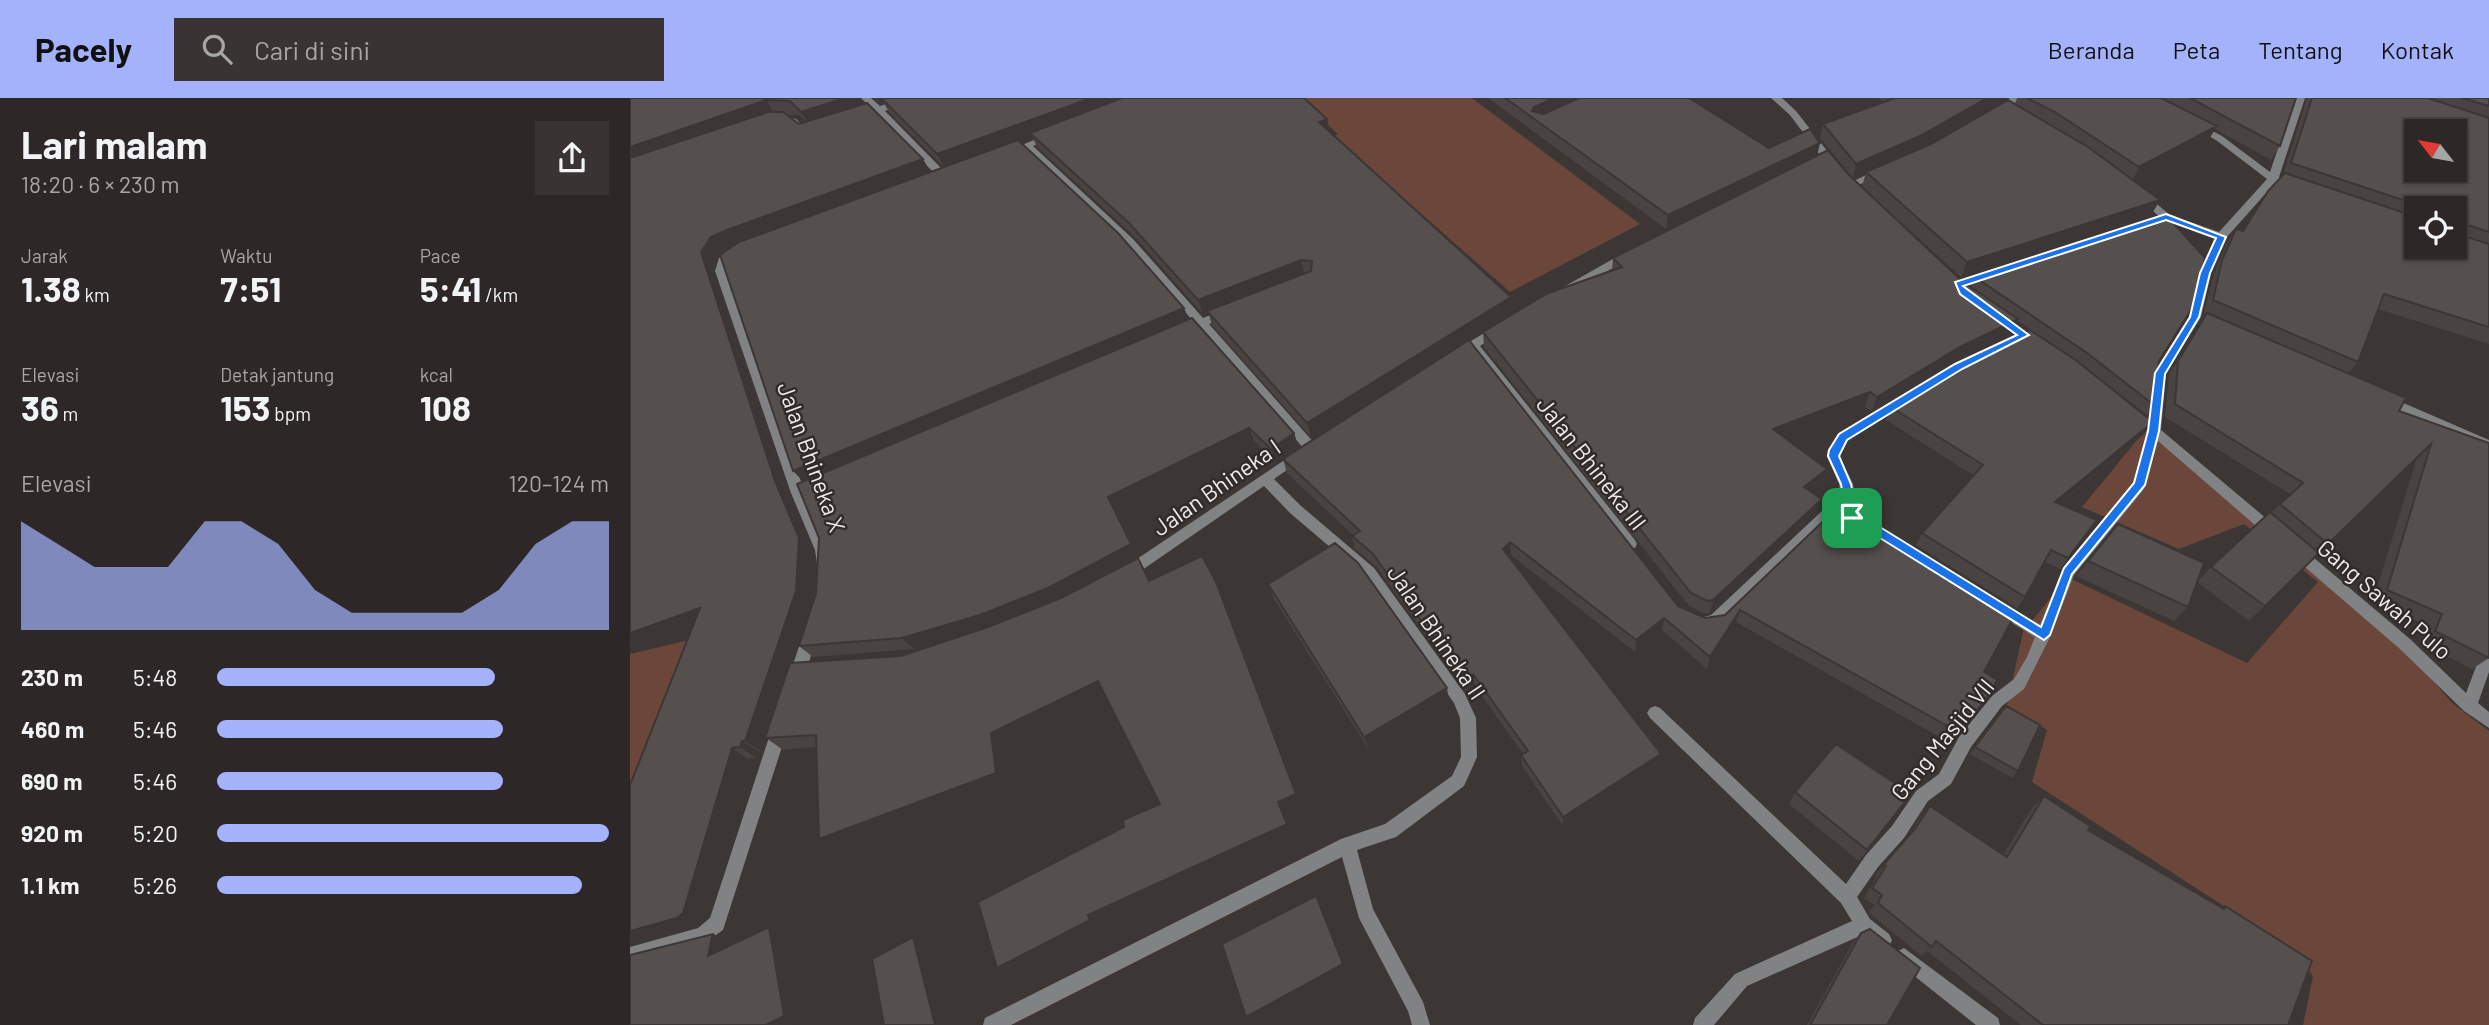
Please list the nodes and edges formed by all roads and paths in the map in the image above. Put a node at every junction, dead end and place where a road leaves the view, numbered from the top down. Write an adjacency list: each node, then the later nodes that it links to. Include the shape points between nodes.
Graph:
1 (866, 98): 7 (street)
2 (913, 98): 7 (street)
3 (1776, 98): 16 (street)
4 (2016, 98): 6 (street)
5 (2300, 98): 22 (street)
6 (2002, 107): 8 (street); 9 (street)
7 (877, 110): 10 (street); 21 (street)
8 (1990, 114)
9 (2023, 118)
10 (853, 119)
11 (2184, 119): 22 (street, via 2219,138)
12 (757, 127): 13 (street, via 791,118 808,133)
13 (829, 127)
14 (1063, 131): 15 (street)
15 (1027, 146): 17 (street); 40 (street, via 1129,241)
16 (1826, 158): 18 (street); 19 (street, via 1855,189)
17 (991, 159)
18 (1814, 164)
19 (1898, 164)
20 (955, 171): 21 (street)
21 (943, 176): 23 (street)
22 (2273, 178): 25 (street); 28 (street, Gang Masjid VII)
23 (930, 180)
24 (2130, 187): 26 (street)
25 (2297, 187)
26 (2166, 217): 27 (street); 28 (street)
27 (2153, 221)
28 (2221, 237): 38 (street, Gang Masjid VII, via 2205,273)
29 (743, 249): 55 (street, Jalan Bhineka X, via 723,261 721,271 805,491 822,550)
30 (1630, 254): 34 (street)
31 (1997, 272): 33 (street)
32 (1948, 275): 33 (street)
33 (1958, 285): 35 (street)
34 (1548, 299)
35 (1972, 299)
36 (1237, 308): 40 (street)
37 (1990, 312): 44 (street, via 2019,338)
38 (2194, 317): 41 (street); 49 (street, Gang Masjid VII, via 2160,373)
39 (1516, 318): 43 (street)
40 (1201, 322): 42 (street); 51 (street, Jalan Bhineka I, via 1316,444)
41 (2207, 322)
42 (1163, 338)
43 (1473, 345): 45 (street); 53 (street, Jalan Bhineka III)
44 (2045, 349)
45 (1450, 359)
46 (1917, 393): 52 (street, via 1843,437 1834,450)
47 (2374, 395): 50 (street)
48 (2134, 415): 49 (street, Gang Sawah Pulo)
49 (2154, 431): 60 (street, Gang Masjid VII, via 2139,485 2068,572); 63 (street, Gang Sawah Pulo, via 2405,645)
50 (2489, 445)
51 (1265, 478): 56 (street, Jalan Bhineka I, via 1141,565); 67 (street, Jalan Bhineka II, via 1369,572 1460,699 1468,718 1469,757 1458,781 1390,831)
52 (1852, 518): 54 (street); 59 (street, via 1828,514 1715,621)
53 (1635, 551)
54 (1932, 565)
55 (821, 577)
56 (1109, 582)
57 (1988, 600): 60 (street)
58 (815, 617): 62 (street, via 806,667)
59 (1693, 619)
60 (2044, 635): 68 (street, Gang Masjid VII, via 2019,684 1997,701 1965,742 1945,779 1922,796)
61 (2489, 651): 63 (street)
62 (791, 693)
63 (2469, 706): 66 (street, Gang Sawah Pulo)
64 (1655, 713): 68 (street)
65 (783, 719): 70 (street, via 717,924 703,935)
66 (2489, 721)
67 (1347, 845): 71 (street, Jalan Bhineka II); 72 (street, via 1365,912 1417,1008)
68 (1847, 897): 69 (street)
69 (1864, 925): 73 (street, via 1741,980); 74 (street)
70 (630, 956)
71 (992, 1025)
72 (1421, 1025)
73 (1702, 1025)
74 (1991, 1025)

